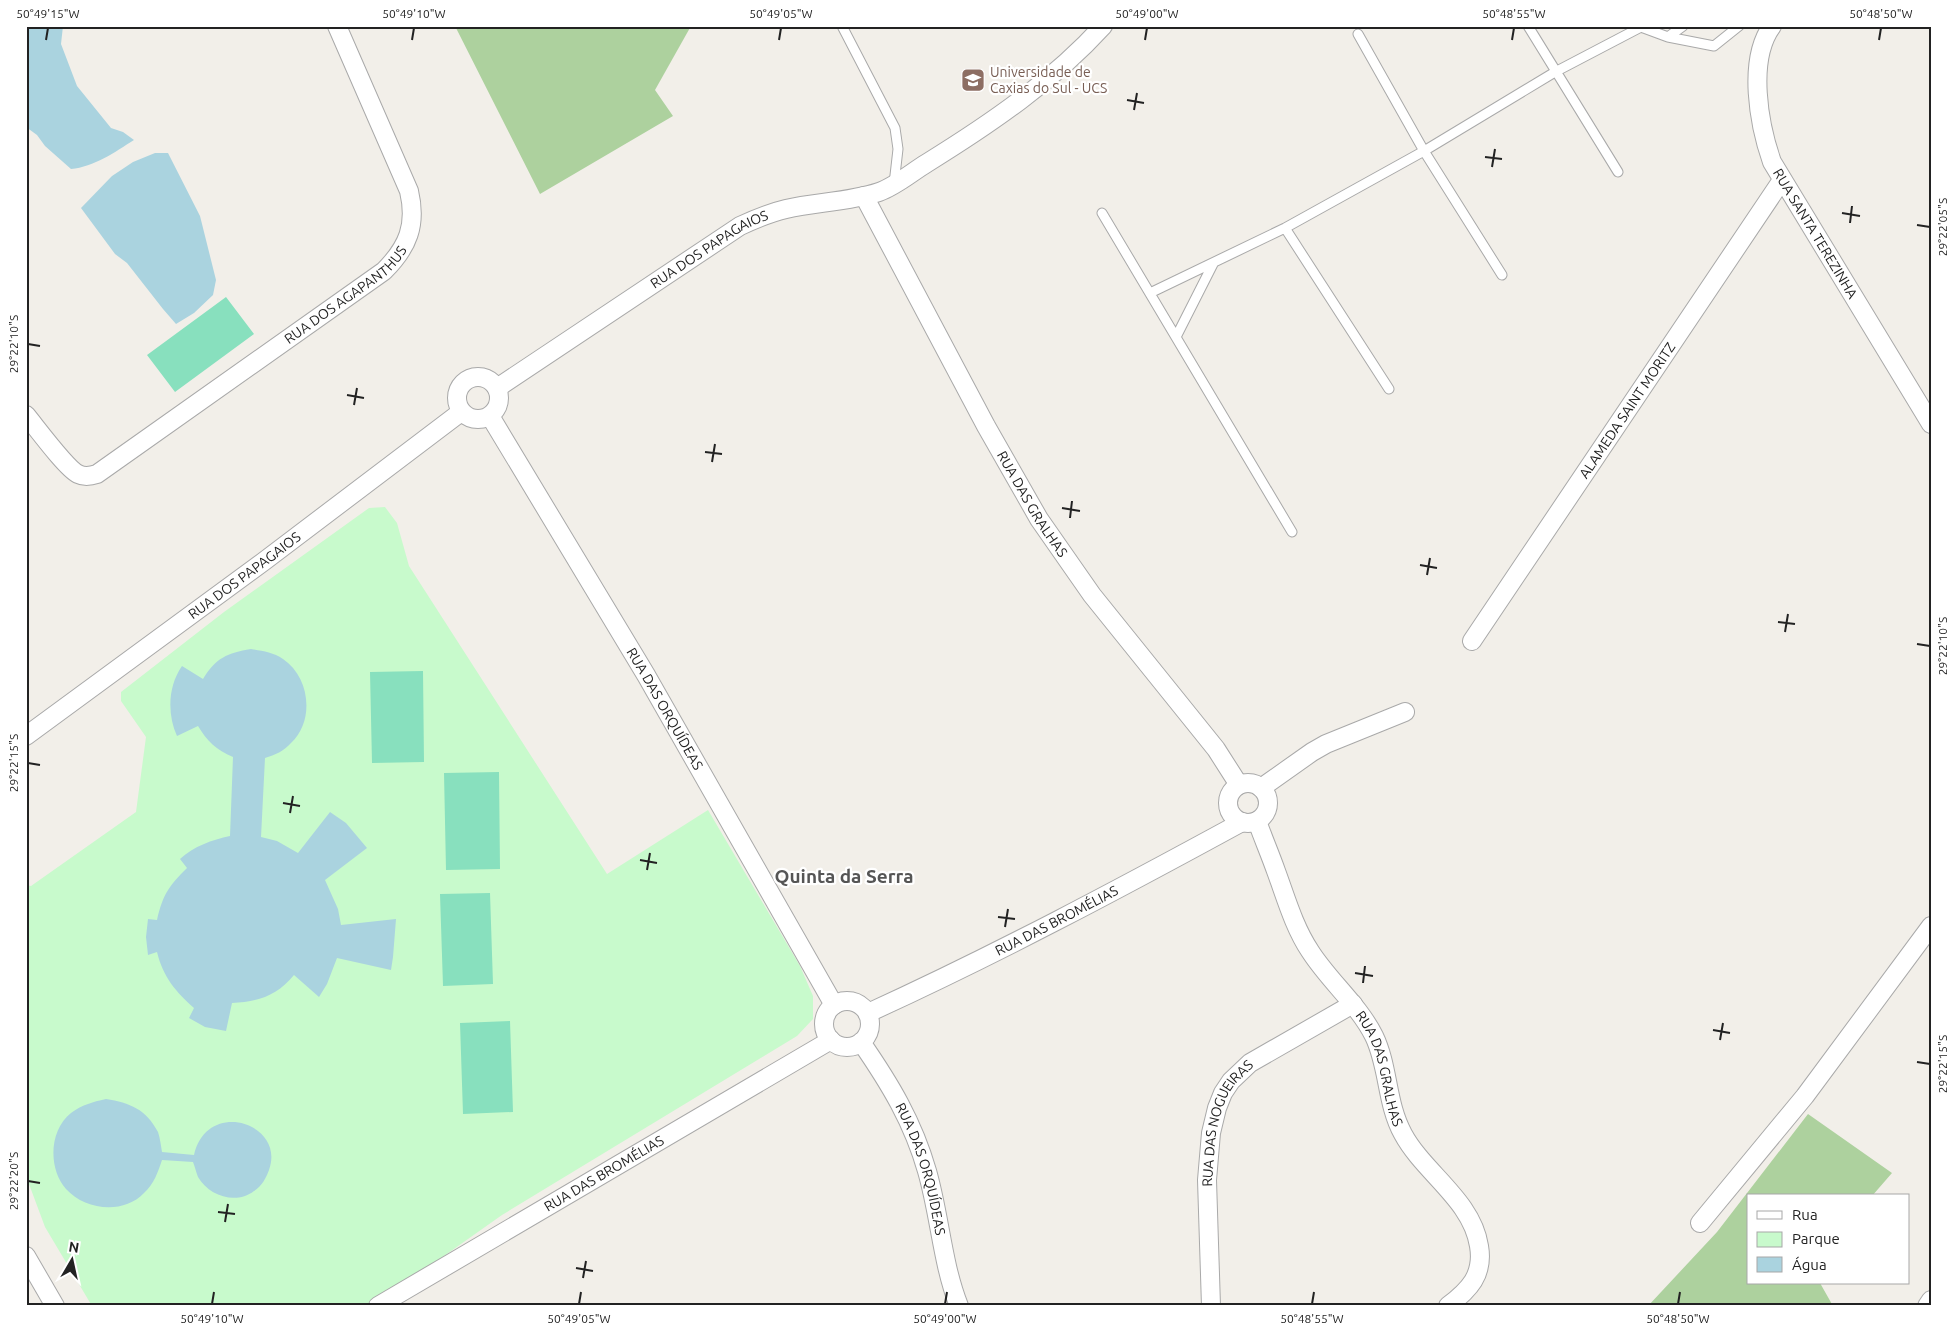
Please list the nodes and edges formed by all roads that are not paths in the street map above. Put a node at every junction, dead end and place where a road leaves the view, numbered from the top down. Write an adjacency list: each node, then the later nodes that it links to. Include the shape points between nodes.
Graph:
1 (337, 26): 25 (street, RUA DOS AGAPANTHUS, via 409,191 412,222 396,259 384,271 105,470 89,476 78,474)
2 (842, 26): 14 (lane, via 895,128 898,149)
3 (1103, 26): 14 (street, RUA DOS PAPAGAIOS, via 1062,67 1016,104)
4 (1528, 26): 10 (lane)
5 (1683, 26): 9 (lane)
6 (1738, 26): 9 (lane, via 1714,46)
7 (1767, 28): 13 (street, RUA SANTA TEREZINHA, via 1759,72 1760,107 1766,144)
8 (1358, 34): 11 (lane)
9 (1668, 37): 10 (lane, via 1641,27)
10 (1555, 72): 11 (lane); 12 (lane)
11 (1424, 151): 17 (lane); 19 (lane)
12 (1618, 172)
13 (1782, 180): 27 (street, RUA SANTA TEREZINHA); 29 (street, ALAMEDA SAINT MORITZ)
14 (894, 184): 15 (street, RUA DOS PAPAGAIOS)
15 (864, 196): 22 (street, RUA DOS PAPAGAIOS, via 765,214 740,226); 32 (street, RUA DAS GRALHAS, via 1039,519 1092,595 1216,748)
16 (1102, 213): 20 (lane)
17 (1285, 228): 18 (lane); 23 (lane)
18 (1213, 263): 20 (lane); 21 (lane)
19 (1502, 275)
20 (1150, 294): 21 (lane)
21 (1176, 337): 28 (lane)
22 (497, 388): 24 (street, via 485,378 469,378 458,389 456,397); 26 (street, via 499,403)
23 (1389, 389)
24 (461, 412): 26 (street, via 475,419); 31 (street, RUA DOS PAPAGAIOS, via 256,568)
25 (26, 415)
26 (490, 416): 37 (street, RUA DAS ORQUÍDEAS, via 646,675)
27 (1931, 424)
28 (1292, 532)
29 (1472, 641)
30 (1405, 712): 33 (street, via 1326,744)
31 (26, 736)
32 (1239, 785): 33 (street, via 1247,783); 34 (street, via 1229,797 1230,812)
33 (1261, 788): 34 (street, via 1266,794 1267,810)
34 (1250, 822): 36 (street, RUA DAS GRALHAS, via 1306,945); 38 (street, RUA DAS BROMÉLIAS, via 1085,908)
35 (1931, 926): 41 (street, via 1805,1096)
36 (1353, 1004): 48 (street, RUA DAS NOGUEIRAS, via 1250,1063 1231,1081 1224,1093 1211,1132 1207,1180); 49 (street, RUA DAS GRALHAS, via 1375,1039 1394,1115 1403,1135 1458,1202 1476,1236 1480,1252 1476,1276 1470,1287)
37 (834, 1005): 38 (street, via 849,1001 863,1007); 39 (street, via 825,1018 827,1034)
38 (868, 1014): 40 (street, via 870,1029)
39 (832, 1040): 40 (street, via 846,1046); 43 (street, RUA DAS BROMÉLIAS)
40 (861, 1042): 47 (street, RUA DAS ORQUÍDEAS, via 891,1086 913,1130 928,1172 949,1277)
41 (1700, 1223)
42 (26, 1256): 45 (street)
43 (402, 1300): 46 (street, RUA DAS BROMÉLIAS)
44 (1931, 1300): 50 (street)
45 (55, 1306)
46 (378, 1306)
47 (959, 1306)
48 (1211, 1306)
49 (1448, 1306)
50 (1927, 1306)

